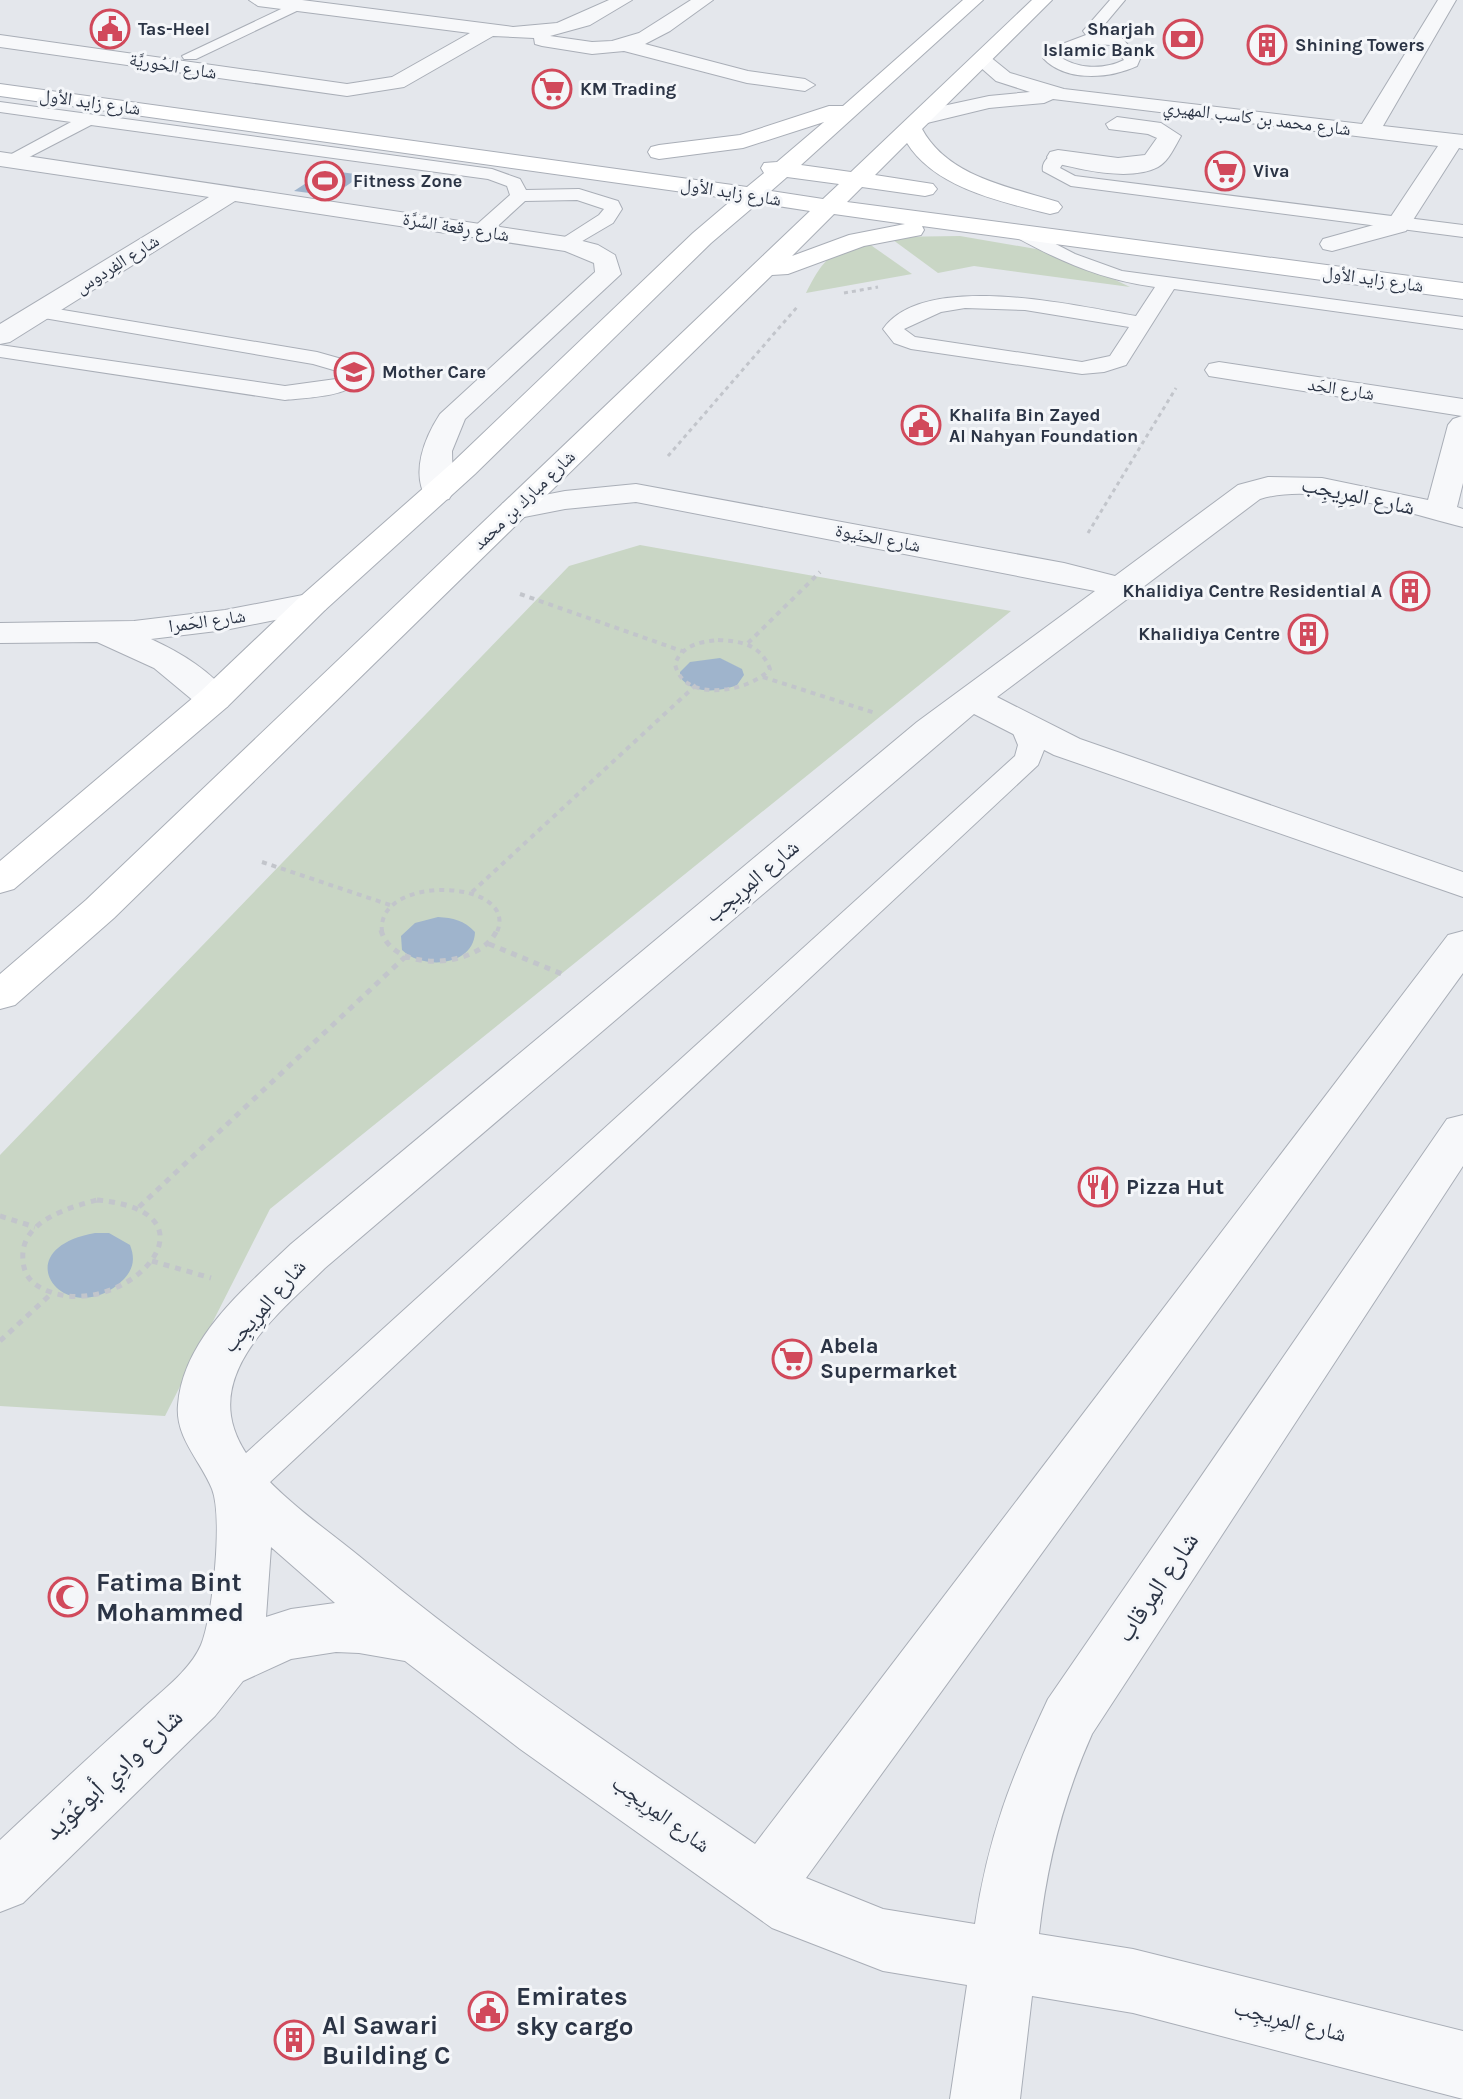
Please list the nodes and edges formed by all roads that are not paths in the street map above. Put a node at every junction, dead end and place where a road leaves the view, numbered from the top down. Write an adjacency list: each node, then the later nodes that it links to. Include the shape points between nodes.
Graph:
1 (258, 0): 8 (street)
2 (623, 0): 10 (street, via 575,26)
3 (704, 0): 13 (street)
4 (974, 0): 20 (main road)
5 (1043, 0): 15 (main road, شارع مبارك بن محمد)
6 (1118, 0): 11 (lane, via 1091,31)
7 (1447, 0): 26 (street)
8 (298, 5): 9 (street); 14 (lane)
9 (490, 30): 10 (street); 12 (street, شارع الحُوريَّة, via 397,83 347,90)
10 (513, 33): 13 (street, via 584,48)
11 (1098, 38)
12 (0, 41)
13 (629, 46): 17 (street, via 747,77)
14 (190, 56)
15 (982, 60): 19 (street, شارع محمد بن كاسب المهيري, via 1003,77); 25 (main road, شارع مبارك بن محمد)
16 (142, 83): 23 (main road, شارع زايد الأول)
17 (805, 85)
18 (0, 90): 31 (main road, شارع زايد الأول)
19 (1062, 95): 21 (street, شارع محمد بن كاسب المهيري); 25 (street, شارع محمد بن كاسب المهيري, via 989,102)
20 (862, 101): 32 (main road); 32 (main road, شارع زايد الأول, via 743,141 651,151)
21 (1109, 101): 26 (street, شارع محمد بن كاسب المهيري); 29 (street, via 1090,122 1169,134 1154,159 1128,165)
22 (0, 107): 24 (lane)
23 (361, 112)
24 (89, 119): 30 (lane); 36 (lane, via 492,174 514,183)
25 (916, 122): 33 (main road, شارع مبارك بن محمد); 40 (main road, via 915,142 940,165)
26 (1369, 131): 28 (street, شارع محمد بن كاسب المهيري)
27 (1080, 134): 29 (street)
28 (1457, 142): 42 (street, شارع محمد بن كاسب المهيري)
29 (1058, 157): 42 (lane, via 1052,171 1071,181)
30 (6, 160): 34 (street, شارع رِقعة السِّرَّة)
31 (578, 168): 35 (main road, شارع زايد الأول); 38 (main road)
32 (784, 170): 33 (main road, شارع زايد الأول); 35 (main road)
33 (858, 179): 39 (main road, شارع مبارك بن محمد); 40 (main road, شارع زايد الأول)
34 (234, 192): 44 (street, شارع رِقعة السِّرَّة); 54 (street, شارع الفِردوس)
35 (751, 195): 39 (main road, شارع زايد الأول); 63 (main road, via 695,228)
36 (514, 201): 37 (lane); 44 (lane); 48 (lane, via 579,194 611,205 606,219)
37 (484, 204)
38 (668, 205)
39 (832, 207): 43 (main road, شارع زايد الأول); 51 (main road, شارع مبارك بن محمد)
40 (1050, 207): 41 (main road, شارع زايد الأول)
41 (1081, 211)
42 (1401, 223): 46 (lane); 49 (street)
43 (970, 225): 45 (main road, شارع زايد الأول); 51 (main road, via 858,240)
44 (481, 231): 48 (street, شارع رِقعة السِّرَّة)
45 (1019, 231): 52 (lane, via 1084,265); 53 (main road, شارع زايد الأول)
46 (1463, 231)
47 (1301, 240): 49 (main road, شارع زايد الأول)
48 (567, 244): 63 (street, شارع رِقعة السِّرَّة, via 606,260 608,274 454,414 435,452)
49 (1332, 244): 50 (main road, شارع زايد الأول)
50 (1390, 252)
51 (754, 278): 62 (main road, شارع مبارك بن محمد)
52 (1167, 284): 55 (lane); 56 (lane)
53 (1463, 291)
54 (39, 312): 57 (street, شارع الفِردوس); 58 (lane, via 327,360 348,368 347,382 285,393)
55 (1142, 323): 55 (lane, via 1118,360 1094,368 911,343 893,329 926,309 965,301)
56 (1463, 323)
57 (0, 336)
58 (0, 351)
59 (1219, 370): 60 (street, شارع الحَد)
60 (1463, 408)
61 (1463, 425): 66 (street)
62 (574, 452): 64 (street, شارع الحنَيوة, via 599,474); 65 (main road, شارع مبارك بن محمد)
63 (438, 492): 68 (main road)
64 (636, 493): 65 (street, شارع الحنَيوة); 67 (street, شارع الحنَيوة)
65 (514, 510): 78 (main road, شارع مبارك بن محمد, via 111,898)
66 (1452, 515): 67 (street, شارع المِرِيجِب, via 1314,485 1261,485)
67 (1118, 587): 71 (street, شارع المِرِيجِب)
68 (313, 603): 70 (street, شارع الحَمرا, via 225,620); 72 (main road)
69 (0, 633): 70 (street, شارع الحَمرا)
70 (100, 633): 72 (street, شارع الحَمرا, via 177,666)
71 (971, 698): 73 (street); 81 (street, شارع المِرِيجِب, via 308,1256 241,1325 220,1355 203,1407 208,1434)
72 (214, 699): 74 (main road)
73 (1025, 728): 75 (street); 81 (lane, via 1032,745 1028,759)
74 (0, 881)
75 (1463, 885)
76 (1463, 944): 85 (street)
77 (0, 954): 78 (main road)
78 (44, 956): 79 (main road, شارع مبارك بن محمد)
79 (0, 996)
80 (1463, 1130): 86 (street, شارع المِرقاب, via 1069,1718 1023,1837)
81 (239, 1485): 82 (street, شارع المِرِيجِب); 83 (street, شارع وادِي أبوعُوَيد, via 243,1517 236,1623)
82 (416, 1639): 83 (street, شارع وادِي أبوعُوَيد, via 352,1626 319,1627 263,1642); 85 (street, شارع المِرِيجِب)
83 (222, 1663): 84 (street, شارع وادِي أبوعُوَيد, via 194,1698)
84 (0, 1882)
85 (762, 1886): 86 (street, شارع المِرِيجِب, via 795,1907 883,1940)
86 (1005, 1960): 87 (street, شارع المِرِيجِب, via 1133,1981); 88 (street, شارع المِرقاب)
87 (1463, 2065)
88 (985, 2099)

